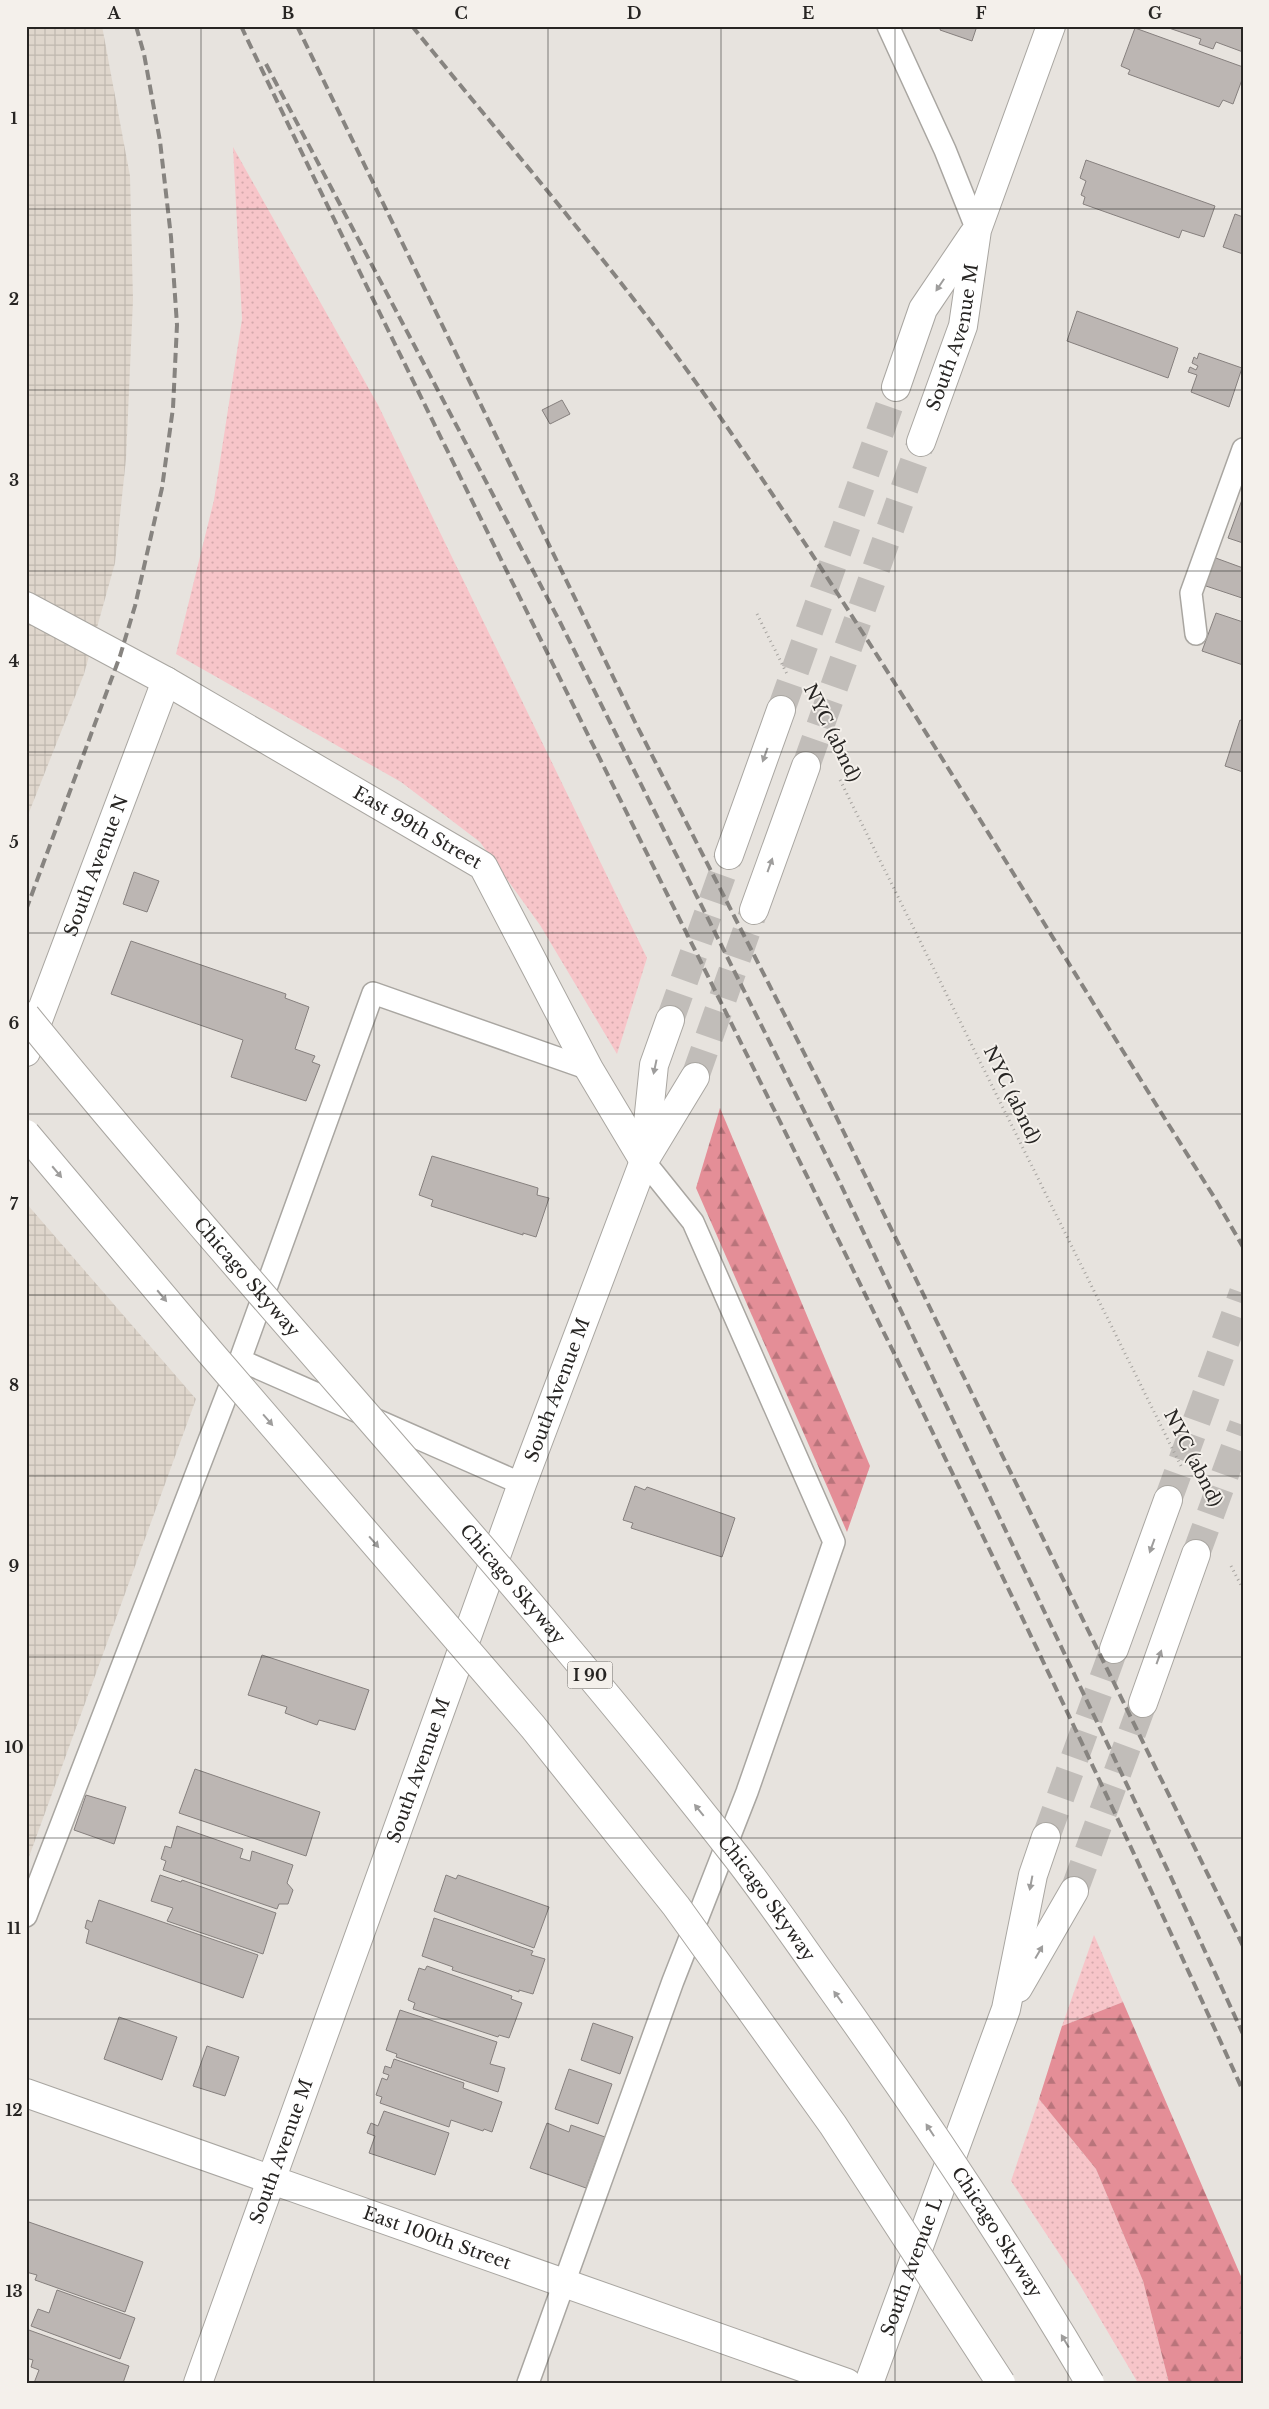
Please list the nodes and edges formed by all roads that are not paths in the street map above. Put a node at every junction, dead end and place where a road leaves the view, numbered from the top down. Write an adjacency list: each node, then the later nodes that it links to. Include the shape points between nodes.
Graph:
1 (888, 26): 3 (lane, via 945,150)
2 (1051, 26): 3 (main road, South Avenue M)
3 (977, 230): 4 (main road, South Avenue M, one-way to 4, via 923,309); 5 (main road, South Avenue M, via 962,326)
4 (896, 387)
5 (922, 442)
6 (1243, 449): 8 (lane, via 1191,593)
7 (26, 606): 9 (main road, East 99th Street)
8 (1196, 634)
9 (166, 681): 16 (main road, South Avenue N); 17 (main road, East 99th Street, via 483,866)
10 (781, 710): 12 (main road, one-way to 12)
11 (806, 766): 13 (main road, one-way to 11)
12 (729, 855)
13 (754, 910)
14 (26, 1016): 39 (main road, Chicago Skyway / I 90, one-way to 14, bridge, via 1045,2307 897,2079 738,1858 592,1677 108,1116)
15 (670, 1020): 20 (main road, South Avenue M, one-way to 20, via 654,1065)
16 (26, 1052)
17 (589, 1069): 20 (main road, East 99th Street); 21 (lane, via 373,992)
18 (694, 1076): 20 (main road, South Avenue M)
19 (26, 1134): 38 (main road, one-way to 38, bridge, via 533,1727 670,1898 833,2125)
20 (644, 1161): 22 (main road, South Avenue M); 33 (lane, via 693,1222 834,1542 747,1792 673,1982)
21 (240, 1360): 22 (lane); 29 (lane)
22 (522, 1484): 32 (main road, South Avenue M)
23 (1168, 1500): 25 (main road, one-way to 25)
24 (1196, 1554): 26 (main road, one-way to 24)
25 (1114, 1649)
26 (1142, 1703)
27 (1046, 1837): 30 (main road, South Avenue L, one-way to 30, via 1033,1875)
28 (1074, 1891): 30 (main road, South Avenue L, one-way to 28)
29 (26, 1916)
30 (1006, 2009): 37 (main road, South Avenue L)
31 (26, 2093): 32 (main road, East 100th Street)
32 (272, 2180): 33 (main road, East 100th Street); 34 (main road, South Avenue M)
33 (564, 2282): 35 (lane); 36 (main road, East 100th Street)
34 (198, 2383)
35 (528, 2383)
36 (848, 2383)
37 (869, 2383)
38 (1000, 2383)
39 (1090, 2383)

